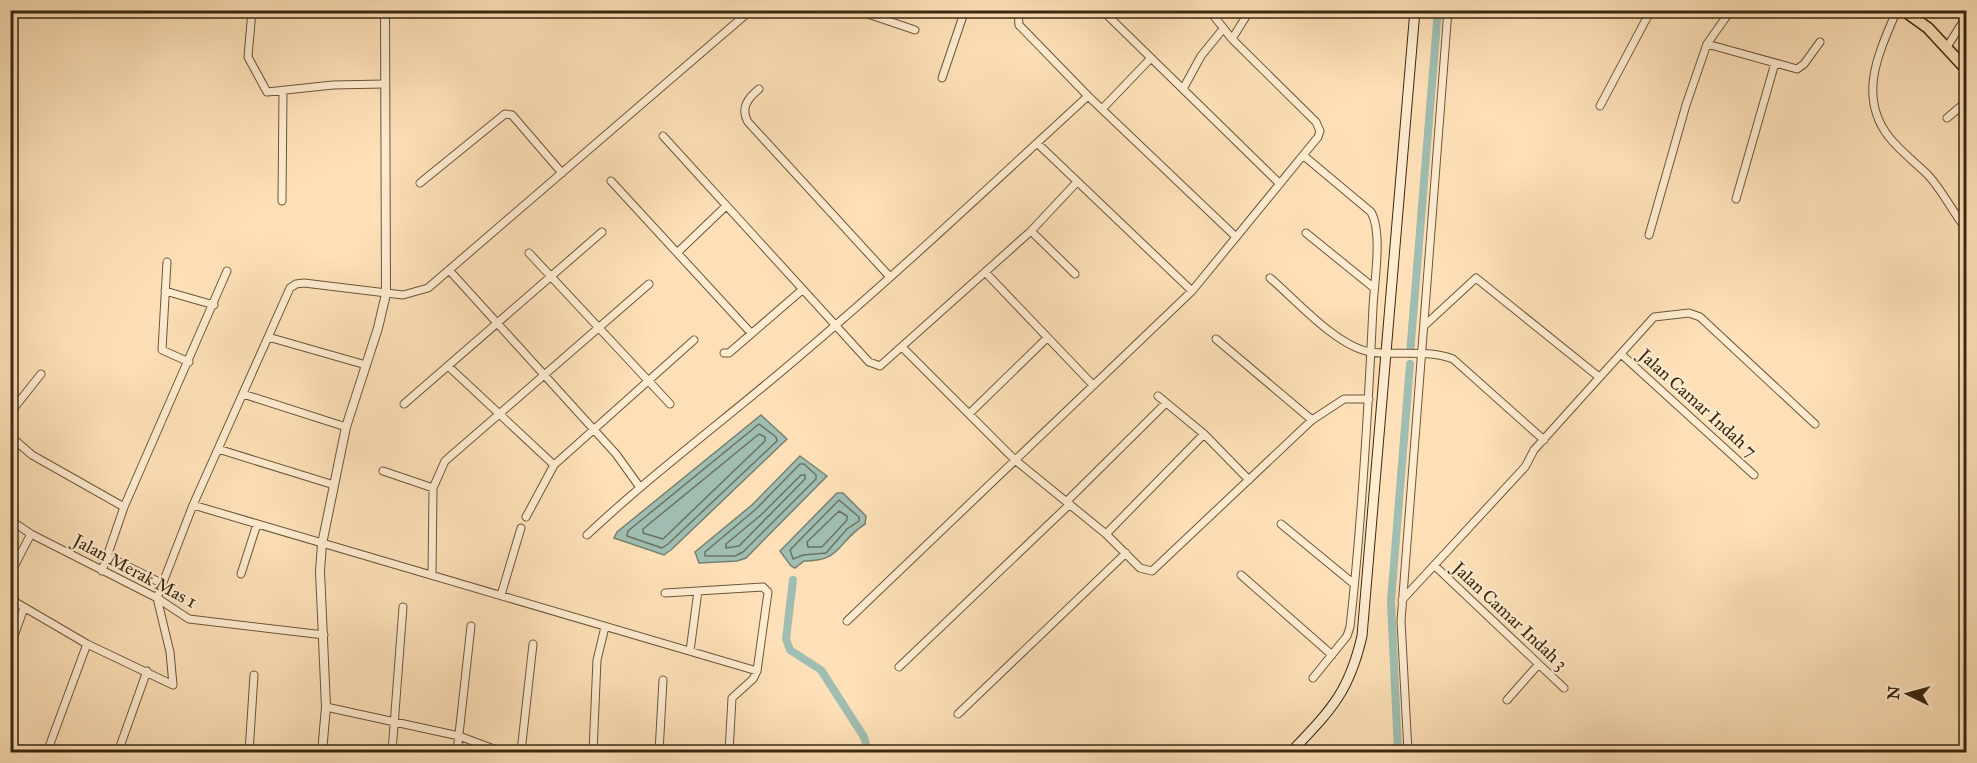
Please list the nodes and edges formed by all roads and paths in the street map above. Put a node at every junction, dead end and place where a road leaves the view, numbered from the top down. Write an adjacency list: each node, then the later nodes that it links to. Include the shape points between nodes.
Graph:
1 (252, 10): 30 (street, via 248,57 265,91)
2 (385, 10): 27 (street)
3 (751, 10): 39 (street)
4 (856, 10): 18 (street)
5 (965, 10): 26 (street)
6 (1018, 10): 31 (street, via 1019,25)
7 (1102, 10): 23 (street)
8 (1209, 10): 17 (street)
9 (1250, 10): 19 (street)
10 (1415, 10): 82 (main road)
11 (1448, 10): 72 (street)
12 (1650, 10): 33 (street)
13 (1731, 10): 21 (street)
14 (1897, 10): 47 (street, via 1872,77 1875,114 1889,137 1930,178)
15 (1903, 10): 22 (main road)
16 (1966, 17): 22 (street)
17 (1223, 29): 19 (street); 29 (street, via 1201,56)
18 (915, 30)
19 (1232, 39): 38 (street, via 1316,122 1318,137)
20 (1820, 42): 24 (street, via 1800,68)
21 (1707, 44): 24 (street); 51 (street)
22 (1947, 47): 25 (main road)
23 (1151, 58): 29 (street); 34 (street)
24 (1775, 63): 44 (street)
25 (1966, 69)
26 (942, 78)
27 (384, 84): 30 (street); 68 (street)
28 (759, 89): 61 (street, via 746,102 748,122)
29 (1183, 89): 43 (street)
30 (283, 91): 45 (street)
31 (1088, 96): 34 (street); 37 (street)
32 (1966, 102): 35 (street)
33 (1600, 106)
34 (1103, 108): 52 (street)
35 (1947, 118)
36 (663, 136): 46 (street)
37 (1037, 143): 41 (street); 61 (street)
38 (1304, 156): 43 (street); 64 (street, via 1374,217)
39 (562, 173): 42 (street, via 512,115 505,114); 56 (street)
40 (611, 181): 53 (street)
41 (1077, 182): 48 (street); 67 (street)
42 (420, 183)
43 (1279, 183): 52 (street)
44 (1736, 199)
45 (282, 201)
46 (726, 206): 53 (street); 65 (street)
47 (1966, 229)
48 (1031, 231): 58 (street); 59 (street)
49 (602, 232): 60 (street)
50 (1306, 233): 64 (street)
51 (1649, 235)
52 (1235, 236): 67 (street)
53 (678, 252): 74 (street)
54 (529, 253): 60 (street)
55 (167, 262): 66 (street)
56 (449, 270): 68 (street, via 420,292); 70 (street)
57 (227, 271): 69 (street)
58 (985, 272): 76 (street); 79 (street)
59 (1075, 274)
60 (552, 277): 70 (street); 73 (street)
61 (890, 277): 71 (street)
62 (1270, 278): 80 (street, via 1350,346)
63 (649, 284): 73 (street)
64 (1374, 288): 80 (street)
65 (802, 290): 71 (street); 74 (street)
66 (165, 291): 69 (street); 85 (street, via 162,350)
67 (1192, 291): 92 (street)
68 (386, 294): 75 (street, via 296,284 290,288); 86 (street)
69 (214, 305): 85 (street)
70 (497, 322): 87 (street); 89 (street)
71 (834, 326): 79 (street, via 872,365 880,366); 116 (street)
72 (1424, 326): 84 (street); 90 (street, via 1476,278)
73 (599, 327): 89 (street); 91 (street)
74 (752, 333): 81 (street)
75 (268, 337): 86 (street); 93 (street)
76 (1047, 338): 92 (street); 101 (street)
77 (1216, 339): 102 (street)
78 (694, 340): 91 (street)
79 (902, 347): 101 (street)
80 (1371, 352): 82 (street); 95 (street)
81 (724, 353)
82 (1386, 353): 84 (street); 181 (main road, via 1365,616 1357,657 1344,692)
83 (1621, 354): 90 (street); 103 (street, via 1654,317 1689,313 1700,317); 113 (street, Jalan Camar Indah 7)
84 (1422, 355): 108 (street, via 1453,359); 145 (street)
85 (189, 362): 120 (street)
86 (366, 365): 104 (street)
87 (448, 366): 97 (street); 100 (street)
88 (41, 374): 99 (street)
89 (544, 374): 100 (street); 105 (street)
90 (1599, 377): 108 (street)
91 (647, 380): 98 (street); 105 (street)
92 (1093, 385): 110 (street)
93 (243, 394): 104 (street); 109 (street)
94 (1158, 396): 96 (street)
95 (1369, 399): 102 (street, via 1344,399); 139 (street)
96 (1166, 403): 106 (street); 118 (street)
97 (404, 404)
98 (670, 404)
99 (10, 413)
100 (500, 413): 111 (street); 117 (street, via 444,461)
101 (969, 414): 110 (street)
102 (1312, 420): 114 (street)
103 (1815, 424)
104 (346, 427): 115 (street)
105 (593, 429): 111 (street); 116 (street)
106 (1204, 434): 114 (street); 127 (street)
107 (10, 436): 120 (street, via 32,455)
108 (1544, 440): 132 (street, via 1525,467)
109 (218, 449): 115 (street); 119 (street)
110 (1015, 460): 118 (street); 148 (street)
111 (554, 465): 121 (street)
112 (383, 471): 117 (street)
113 (1754, 475)
114 (1249, 480): 130 (street, via 1152,571 1140,568)
115 (334, 484): 129 (street)
116 (639, 486): 128 (street)
117 (433, 488): 136 (street)
118 (1068, 502): 127 (street); 158 (street)
119 (193, 505): 123 (street); 138 (street)
120 (124, 507): 131 (street)
121 (526, 517)
122 (10, 520): 126 (street, Jalan Merak Mas 1)
123 (257, 524): 129 (street); 135 (street)
124 (1281, 524): 139 (street)
125 (521, 528): 142 (street)
126 (32, 534): 133 (street, Jalan Merak Mas 1); 134 (street)
127 (1107, 534): 130 (street)
128 (587, 535)
129 (322, 544): 136 (street); 151 (street)
130 (1126, 554): 167 (street)
131 (107, 556): 133 (street); 138 (street)
132 (1435, 566): 145 (street); 157 (street, Jalan Camar Indah 3)
133 (102, 571): 143 (street, Jalan Merak Mas 1)
134 (10, 574)
135 (241, 574)
136 (432, 575): 142 (street)
137 (1241, 575): 156 (street)
138 (163, 584): 143 (street)
139 (1354, 584): 156 (street, via 1349,631)
140 (698, 591): 141 (street); 155 (street); 160 (street, via 766,588)
141 (665, 593)
142 (501, 595): 150 (street)
143 (156, 598): 151 (street, Jalan Merak Mas 1, via 198,621); 159 (street, via 170,652 173,685)
144 (10, 599): 147 (street)
145 (1402, 600): 182 (street)
146 (403, 607): 168 (street)
147 (24, 608): 152 (street); 154 (street)
148 (847, 621)
149 (471, 626): 169 (street)
150 (605, 627): 155 (street); 178 (street, via 597,660)
151 (324, 635): 166 (street)
152 (87, 644): 159 (street); 170 (street)
153 (533, 644): 177 (street)
154 (10, 648)
155 (690, 651): 160 (street)
156 (1332, 655): 162 (street)
157 (1538, 665): 164 (street, Jalan Camar Indah 3); 165 (street)
158 (899, 667)
159 (147, 671): 171 (street)
160 (758, 671): 180 (street, via 732,698)
161 (254, 675): 172 (street)
162 (1312, 678)
163 (663, 680): 179 (street)
164 (1564, 688)
165 (1507, 700)
166 (326, 707): 168 (street); 173 (street)
167 (958, 714)
168 (394, 722): 169 (street); 174 (street)
169 (459, 736): 175 (street); 176 (street)
170 (47, 753)
171 (118, 753)
172 (249, 753)
173 (322, 753)
174 (392, 753)
175 (457, 753)
176 (502, 753)
177 (521, 753)
178 (593, 753)
179 (659, 753)
180 (729, 753)
181 (1291, 753)
182 (1408, 753)

